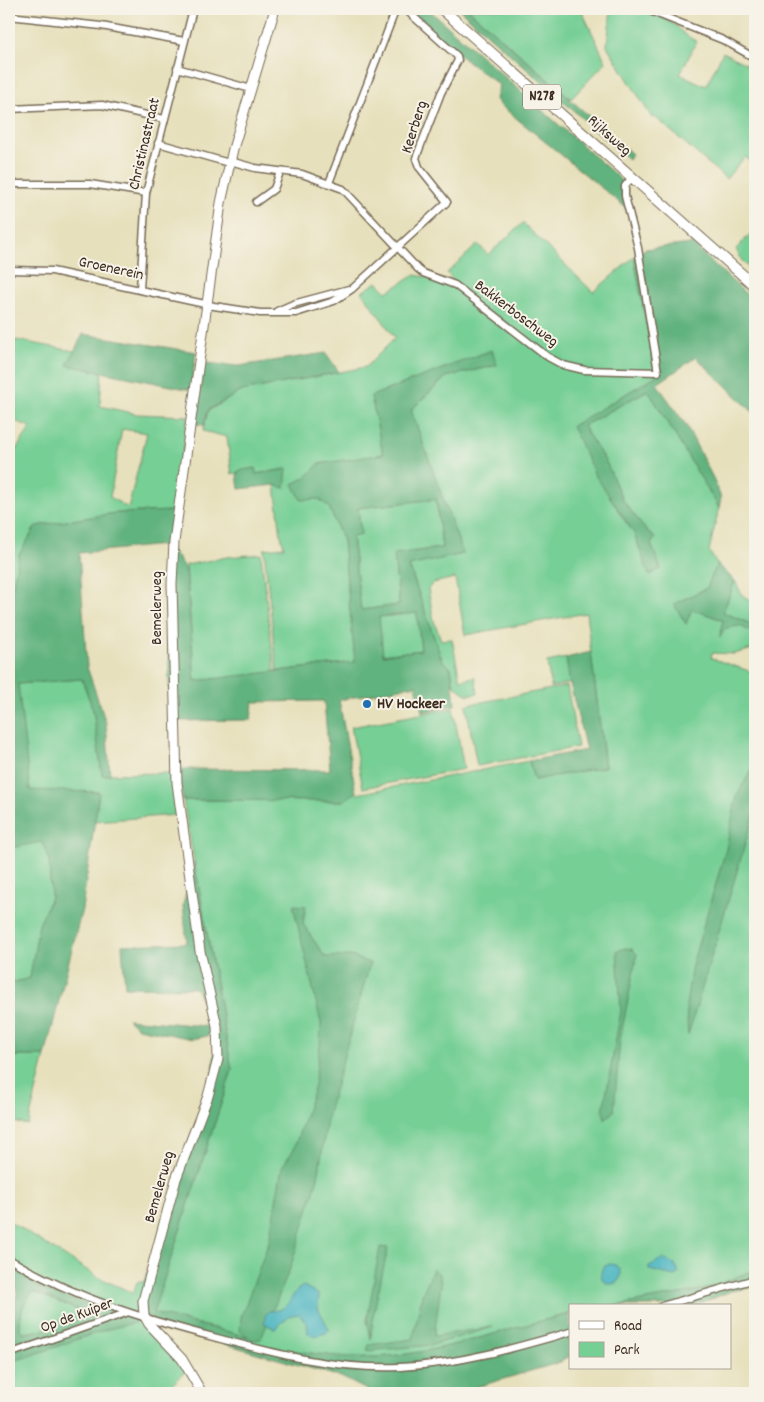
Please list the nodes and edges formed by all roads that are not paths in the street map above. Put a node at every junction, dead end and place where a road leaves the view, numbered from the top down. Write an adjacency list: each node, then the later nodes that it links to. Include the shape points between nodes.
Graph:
1 (193, 9): 8 (street, Christinastraat)
2 (275, 9): 11 (street, Bemelerweg)
3 (396, 9): 18 (street)
4 (405, 9): 22 (street, Keerberg, via 458,60 441,93 416,158 419,167 447,202)
5 (442, 9): 17 (main road, Rijksweg / N278)
6 (645, 9): 9 (street, via 722,40)
7 (9, 16): 8 (street, via 101,26)
8 (184, 42): 10 (street, Christinastraat)
9 (755, 58)
10 (177, 68): 11 (street); 13 (street, Christinastraat)
11 (251, 89): 15 (street, Bemelerweg)
12 (9, 109): 13 (street, via 102,105)
13 (164, 119): 14 (street, Christinastraat)
14 (158, 142): 15 (street); 20 (street, Christinastraat)
15 (229, 162): 16 (street, Bakkerboschweg); 26 (street, Bemelerweg)
16 (280, 172): 18 (street, Bakkerboschweg, via 302,174); 21 (street, via 274,188)
17 (632, 177): 22 (street, Bakkerboschweg, via 626,184 625,196 638,248 658,372 584,370 558,363 455,284 423,273); 24 (main road, Rijksweg / N278)
18 (329, 183): 22 (street, Bakkerboschweg, via 349,193)
19 (9, 184): 20 (street, via 90,184)
20 (146, 193): 25 (street, Christinastraat)
21 (256, 202)
22 (397, 249): 26 (street, Groenerein, via 352,288 293,304 276,312 260,313)
23 (9, 270): 25 (street, Groenerein, via 52,271)
24 (755, 286)
25 (140, 289): 26 (street, Groenerein)
26 (206, 304): 31 (street, Bemelerweg, via 174,542 172,626 178,790 200,951 217,1026 218,1053 208,1096 179,1170 145,1289 143,1310)
27 (9, 1259): 30 (street, via 58,1286)
28 (755, 1280): 29 (street)
29 (669, 1304)
30 (126, 1313): 31 (street); 33 (street, Op de Kuiper)
31 (146, 1319): 32 (street, via 291,1358 348,1366 441,1363); 34 (street, via 182,1359)
32 (569, 1332)
33 (9, 1354)
34 (202, 1393)

